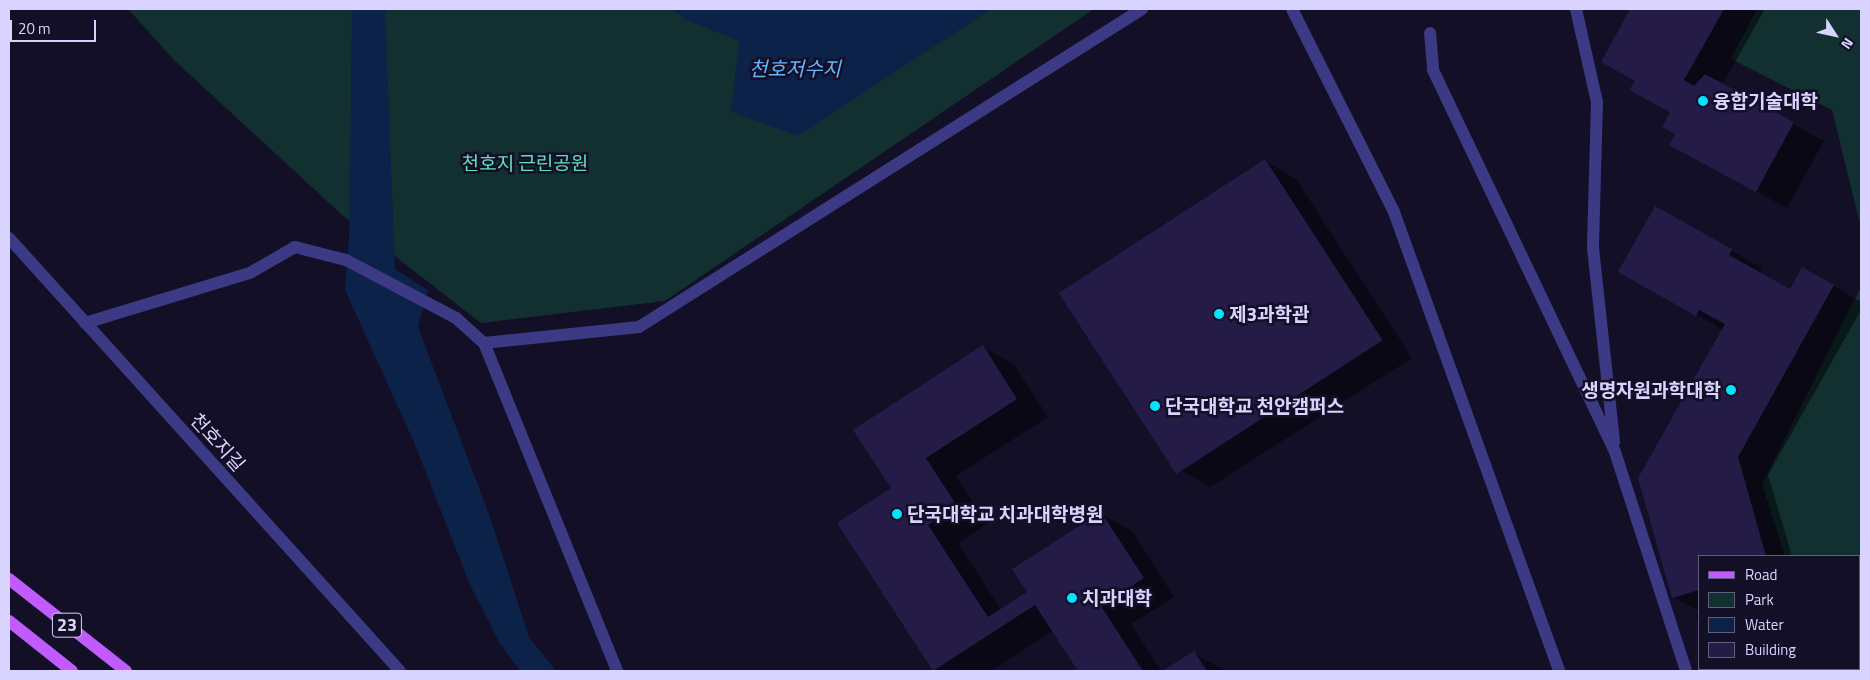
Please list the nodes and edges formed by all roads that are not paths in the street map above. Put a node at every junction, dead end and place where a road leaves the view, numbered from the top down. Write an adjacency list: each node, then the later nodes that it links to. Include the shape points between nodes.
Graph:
1 (1142, 9): 7 (street, via 639,327)
2 (1292, 9): 15 (street, via 1394,212)
3 (1576, 9): 8 (street, via 1597,102 1593,248)
4 (1430, 33): 8 (street, via 1433,70)
5 (9, 238): 6 (street, 천호지길)
6 (85, 323): 7 (street, via 250,273 295,247 346,260 456,318); 13 (street, 천호지길)
7 (484, 343): 14 (street)
8 (1615, 452): 16 (street)
9 (9, 578): 12 (main road, 23)
10 (9, 621): 11 (main road, 23)
11 (72, 671)
12 (126, 671)
13 (400, 671)
14 (617, 671)
15 (1559, 671)
16 (1686, 671)

